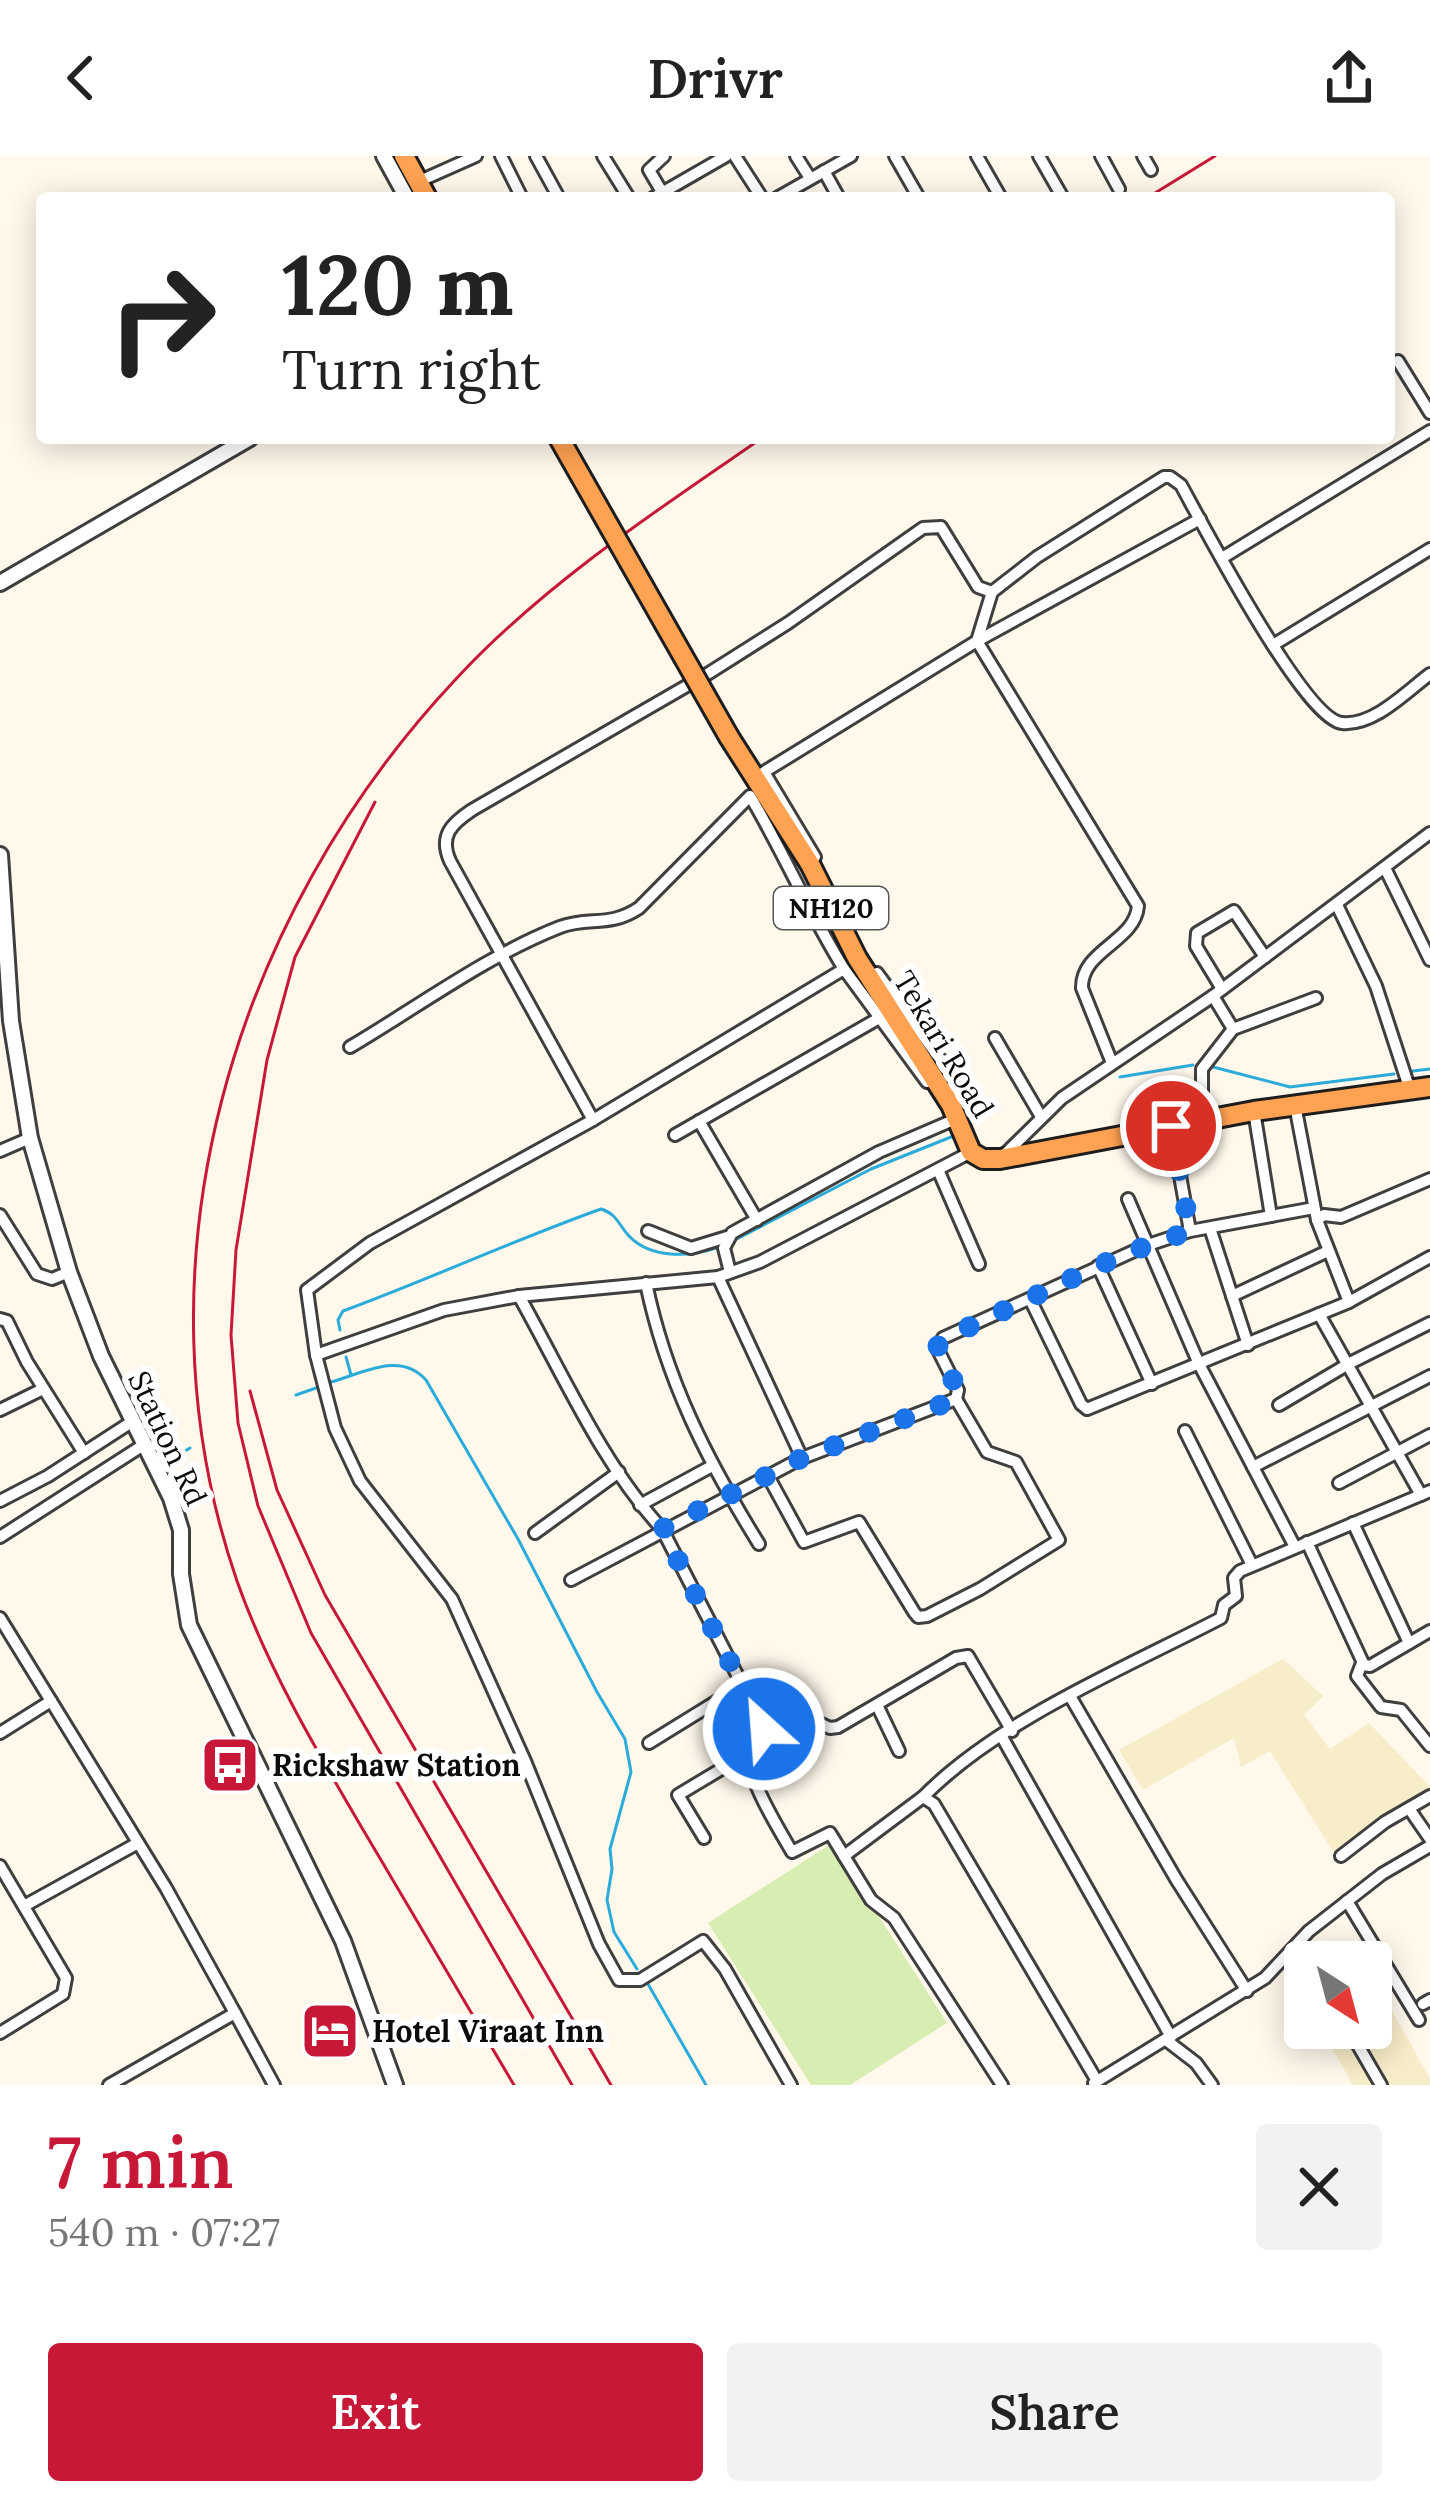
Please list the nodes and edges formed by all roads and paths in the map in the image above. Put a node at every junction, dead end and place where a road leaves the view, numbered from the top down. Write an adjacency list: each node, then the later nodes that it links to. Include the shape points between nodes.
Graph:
1 (384, 156): 20 (street)
2 (407, 156): 21 (highway)
3 (476, 156): 21 (street)
4 (501, 156): 22 (street)
5 (536, 156): 23 (street)
6 (603, 156): 24 (street)
7 (664, 156): 25 (street, via 649,167)
8 (731, 156): 26 (street); 27 (street)
9 (796, 156): 18 (street)
10 (851, 156): 17 (street)
11 (895, 156): 30 (street)
12 (977, 156): 31 (street)
13 (1039, 156): 32 (street)
14 (1101, 156): 19 (street)
15 (1143, 156): 16 (street)
16 (1151, 170)
17 (824, 171): 18 (street); 29 (street)
18 (810, 178): 28 (street)
19 (1119, 189)
20 (403, 192)
21 (428, 192)
22 (519, 192)
23 (556, 192)
24 (625, 192)
25 (657, 192)
26 (664, 192)
27 (758, 192)
28 (787, 192)
29 (836, 192)
30 (916, 192)
31 (998, 192)
32 (1060, 192)
33 (1398, 361): 34 (street)
34 (1430, 413)
35 (1430, 430): 40 (street)
36 (240, 444): 41 (street)
37 (562, 444): 69 (highway, Tekari Road / NH120, bridge, via 810,864 843,935)
38 (1200, 519): 40 (street); 42 (street, via 1181,485 1164,477); 43 (street)
39 (1430, 549): 44 (street)
40 (1222, 558): 44 (street)
41 (0, 583)
42 (992, 592): 43 (street); 53 (street, via 979,587 941,527 923,528 709,673 455,821 444,848)
43 (977, 640): 64 (street, via 1138,906 1134,923 1082,976); 69 (street, via 764,772 862,953 957,1082)
44 (1273, 645): 45 (street, via 1330,721 1367,718)
45 (1430, 674)
46 (1430, 833): 48 (street)
47 (0, 855): 50 (street, Station Rd)
48 (1385, 868): 49 (street); 52 (street)
49 (1337, 905): 54 (street); 66 (street, via 1376,986)
50 (2, 910): 60 (street, Station Rd)
51 (1430, 926): 52 (street)
52 (1416, 931): 55 (street)
53 (502, 956): 56 (street, via 559,927 625,918 750,796); 63 (street); 71 (street)
54 (1265, 957): 57 (street); 57 (street, via 1234,911 1197,933)
55 (1430, 960)
56 (844, 968): 59 (street); 71 (street)
57 (1217, 992): 61 (street); 64 (street)
58 (1316, 998): 61 (street)
59 (881, 1017): 69 (street); 73 (street)
60 (6, 1023): 76 (street, Station Rd)
61 (1233, 1029): 72 (street, via 1202,1069)
62 (995, 1037): 70 (street)
63 (350, 1048)
64 (1108, 1066): 70 (street)
65 (1430, 1087): 66 (highway, Tekari Road)
66 (1409, 1090): 67 (highway, Tekari Road)
67 (1295, 1105): 68 (highway, Tekari Road); 83 (street)
68 (1254, 1111): 72 (highway, Tekari Road); 85 (street)
69 (955, 1112): 78 (highway, Tekari Road / NH120); 86 (street)
70 (1040, 1115): 79 (street)
71 (593, 1120): 107 (street, via 370,1243 307,1290)
72 (1202, 1120): 74 (highway, Tekari Road)
73 (699, 1121): 75 (street); 86 (street)
74 (1171, 1126): 79 (highway, Tekari Road); 89 (street)
75 (675, 1135)
76 (31, 1138): 77 (street); 96 (street, Station Rd)
77 (0, 1151)
78 (971, 1151): 79 (highway, Tekari Road); 80 (street)
79 (1000, 1159)
80 (939, 1172): 94 (street); 97 (street)
81 (1430, 1179): 83 (street, via 1341,1217)
82 (1128, 1199): 91 (street)
83 (1316, 1214): 85 (street); 92 (street)
84 (0, 1215): 96 (street, via 37,1274)
85 (1270, 1216): 87 (street)
86 (757, 1220): 90 (street)
87 (1210, 1228): 89 (street); 100 (street)
88 (648, 1231): 90 (street, via 691,1248)
89 (1190, 1231): 91 (street)
90 (727, 1237): 97 (street)
91 (1145, 1246): 95 (street); 108 (street)
92 (1328, 1251): 100 (street); 102 (street)
93 (1430, 1257): 102 (street)
94 (979, 1264)
95 (1098, 1266): 101 (street); 111 (street)
96 (68, 1272): 117 (street, Station Rd)
97 (724, 1274): 98 (street); 123 (street)
98 (646, 1283): 99 (street); 124 (street, via 664,1360)
99 (519, 1296): 107 (street, via 444,1310); 126 (street)
100 (1232, 1296): 106 (street)
101 (1030, 1299): 111 (street, via 1085,1408); 113 (street, via 940,1341)
102 (1349, 1302): 103 (street)
103 (1318, 1314): 106 (street); 109 (street)
104 (0, 1318): 112 (street)
105 (1430, 1323): 109 (street)
106 (1248, 1345): 108 (street)
107 (316, 1355): 181 (street, via 335,1428 360,1480 452,1599 619,1980 640,1980 704,1941)
108 (1199, 1364): 111 (street); 125 (street)
109 (1348, 1367): 114 (street); 115 (street)
110 (1430, 1376): 115 (street)
111 (1152, 1384)
112 (43, 1389): 116 (street); 122 (street)
113 (956, 1399): 123 (street); 127 (street, via 987,1452 1020,1467 1060,1540 927,1616 914,1612 860,1522 804,1542)
114 (1279, 1405)
115 (1372, 1408): 121 (street); 125 (street)
116 (0, 1410)
117 (133, 1421): 120 (street, Station Rd); 122 (street)
118 (1185, 1430): 139 (street)
119 (1430, 1435): 121 (street)
120 (145, 1444): 136 (street); 180 (street, Station Rd, via 181,1530 189,1624 344,1941)
121 (1396, 1452): 128 (street); 129 (street)
122 (84, 1453): 131 (street)
123 (802, 1458): 127 (street)
124 (712, 1466): 130 (street); 132 (street)
125 (1253, 1467): 138 (street)
126 (619, 1472): 132 (street); 135 (street)
127 (768, 1476): 130 (street)
128 (1339, 1483)
129 (1425, 1493): 133 (street)
130 (729, 1496): 134 (street); 137 (street)
131 (0, 1501)
132 (640, 1505): 134 (street)
133 (1353, 1522): 138 (street); 143 (street)
134 (662, 1529): 140 (street); 145 (street)
135 (535, 1533)
136 (0, 1537)
137 (759, 1544)
138 (1301, 1544): 139 (street); 144 (street)
139 (1252, 1565): 146 (street, via 1234,1578 1237,1594 1222,1618)
140 (571, 1580)
141 (0, 1618): 147 (street)
142 (1430, 1631): 143 (street)
143 (1409, 1643): 144 (street)
144 (1362, 1663): 153 (street, via 1358,1676 1381,1707 1401,1710)
145 (743, 1685): 151 (street); 152 (street)
146 (1070, 1696): 150 (street); 171 (street)
147 (51, 1701): 149 (street); 160 (street)
148 (877, 1705): 150 (street, via 968,1656); 151 (street, via 838,1727 802,1714); 155 (street)
149 (0, 1733)
150 (1007, 1734): 157 (street); 175 (street)
151 (762, 1736): 154 (street)
152 (649, 1743)
153 (1430, 1746)
154 (753, 1750): 159 (street, via 678,1795); 162 (street, via 750,1768 792,1852 830,1833)
155 (899, 1751)
156 (1430, 1796): 158 (street)
157 (922, 1798): 162 (street); 177 (street, via 934,1804)
158 (1410, 1810): 161 (street); 163 (street)
159 (704, 1838)
160 (138, 1843): 168 (street); 172 (street)
161 (1430, 1843): 167 (street)
162 (844, 1856): 182 (street)
163 (1341, 1856)
164 (0, 1866): 165 (street)
165 (14, 1888): 166 (street); 168 (street)
166 (0, 1897)
167 (1347, 1901): 169 (street); 173 (street)
168 (24, 1906): 174 (street, via 67,1987)
169 (1300, 1941)
170 (1284, 1958): 171 (street)
171 (1247, 1991): 175 (street)
172 (235, 2013): 178 (street); 179 (street)
173 (1419, 2020)
174 (0, 2033)
175 (1168, 2038): 177 (street); 183 (street)
176 (1361, 2049): 184 (street)
177 (1094, 2083)
178 (109, 2085)
179 (274, 2085)
180 (395, 2085)
181 (791, 2085)
182 (1002, 2085)
183 (1212, 2085)
184 (1382, 2085)

